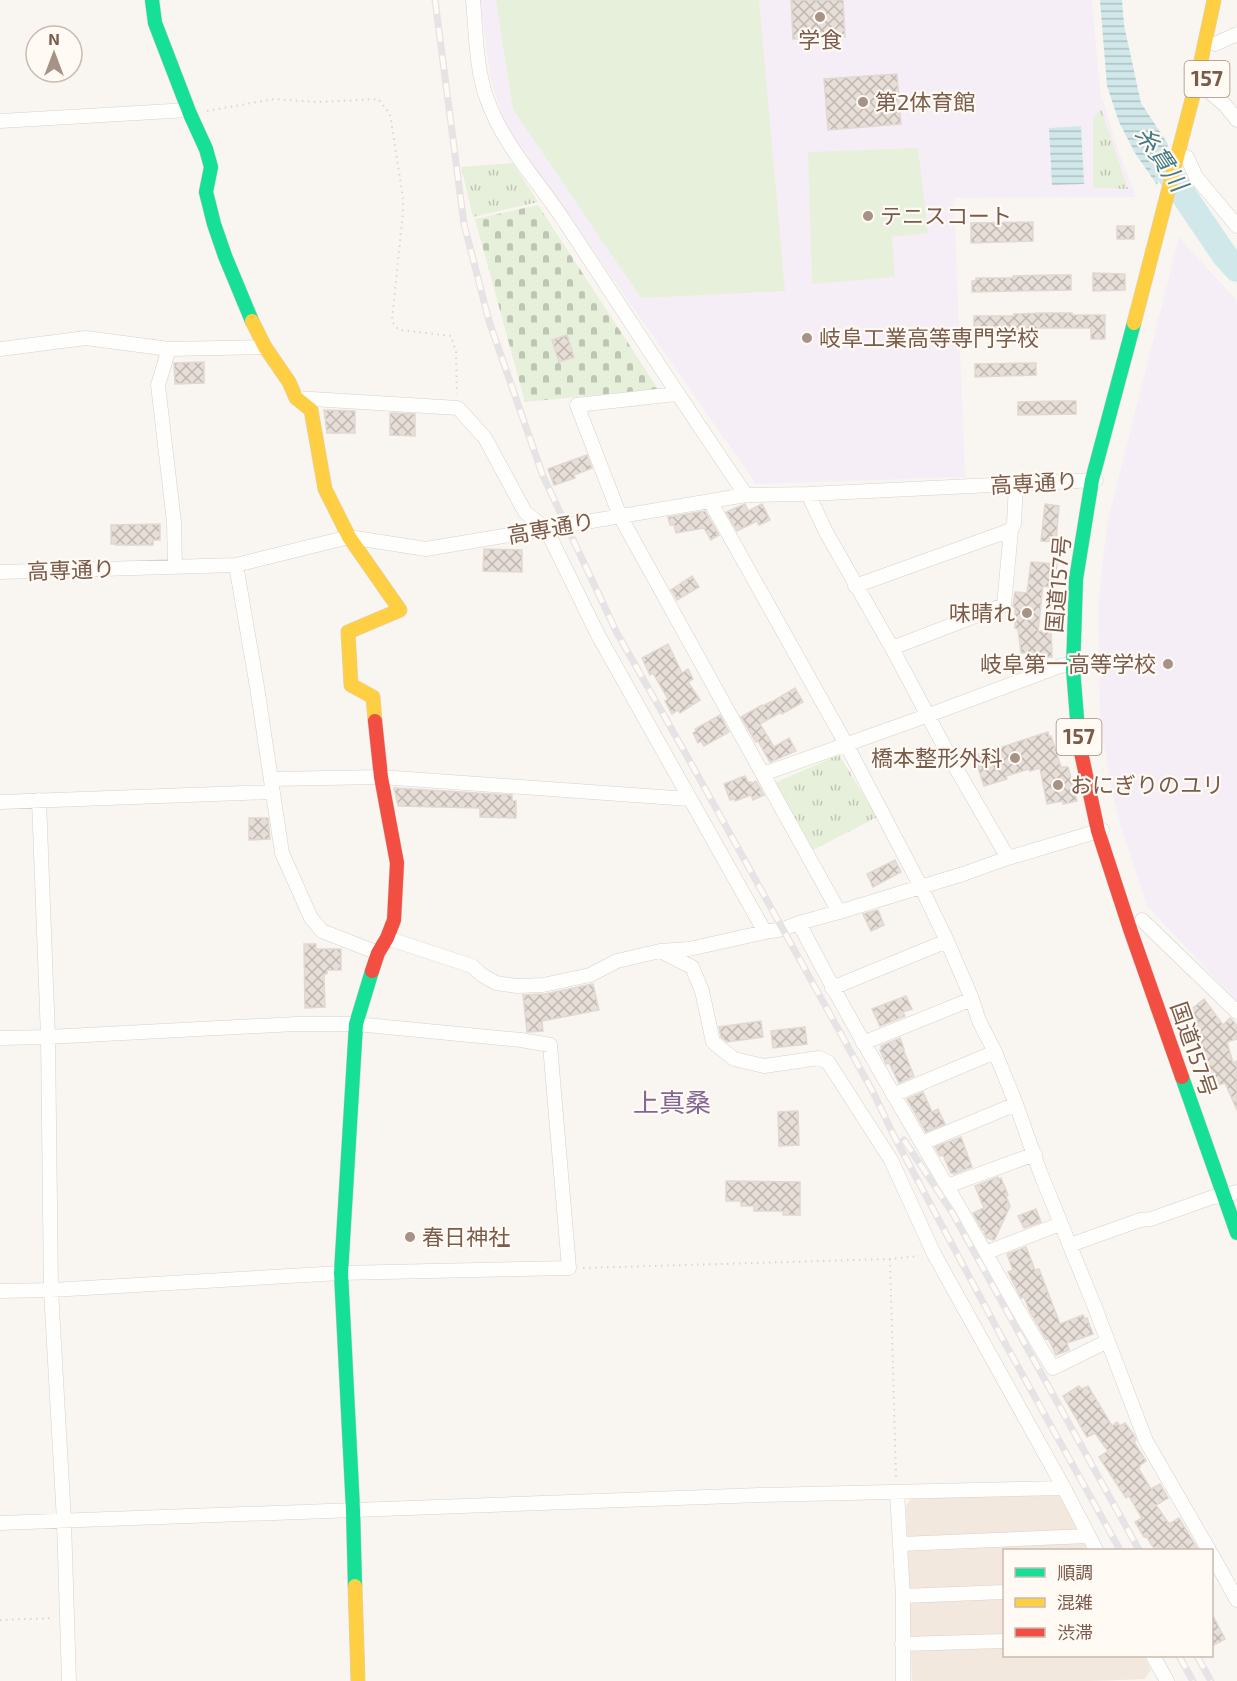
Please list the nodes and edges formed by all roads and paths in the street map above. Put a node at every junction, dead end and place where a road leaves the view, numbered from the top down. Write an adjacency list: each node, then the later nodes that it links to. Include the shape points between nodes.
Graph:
1 (152, 0): 8 (main road, via 155,23)
2 (473, 0): 16 (street, via 486,98 500,128)
3 (1214, 0): 11 (main road, 国道157号 / 157)
4 (1225, 0): 6 (main road, 国道157号 / 157)
5 (1237, 34): 6 (street)
6 (1215, 44): 7 (main road, 国道157号 / 157)
7 (1205, 88): 9 (street); 11 (main road, 国道157号 / 157)
8 (190, 112): 10 (street); 13 (main road, via 211,167 206,192 214,224); 18 (path, via 274,99 378,99 390,114 403,198 392,320 401,330 451,336 456,352)
9 (1237, 120)
10 (0, 121)
11 (1183, 154): 12 (street, via 1196,177); 19 (main road, 国道157号 / 157)
12 (1237, 225)
13 (265, 347): 15 (street); 17 (main road, via 290,382)
14 (0, 349): 15 (street, via 86,338)
15 (169, 349): 29 (street, via 158,385 174,522)
16 (676, 394): 22 (street); 24 (street, via 577,405)
17 (296, 398): 18 (street); 27 (main road, via 311,410 326,489)
18 (458, 408): 25 (street, via 485,438 525,512)
19 (1098, 480): 20 (street, 高専通り); 32 (main road, 国道157号 / 157); 34 (main road, 国道157号 / 157, via 1076,579)
20 (1016, 484): 21 (street, 高専通り); 26 (street)
21 (808, 494): 22 (street, 高専通り); 31 (street)
22 (746, 495): 23 (street, 高専通り)
23 (710, 501): 24 (street, 高専通り); 36 (street)
24 (620, 516): 25 (street, 高専通り); 38 (street)
25 (546, 529): 27 (street, 高専通り, via 426,549); 41 (street, via 598,635)
26 (1011, 530): 31 (street); 33 (street, via 1004,606)
27 (349, 537): 28 (street, 高専通り); 39 (main road, via 400,609 348,632 351,685 373,697)
28 (236, 565): 29 (street, 高専通り); 40 (street)
29 (175, 567): 30 (street, 高専通り)
30 (0, 572)
31 (855, 586): 33 (street)
32 (1088, 612)
33 (892, 648): 35 (street)
34 (1073, 664): 35 (street); 44 (main road, 国道157号 / 157, via 1080,750)
35 (929, 715): 36 (street); 45 (street)
36 (846, 744): 38 (street); 47 (street)
37 (1093, 748): 44 (main road, 国道157号 / 157)
38 (763, 774): 48 (street)
39 (381, 777): 40 (street); 41 (street); 52 (main road, via 397,863 394,920)
40 (272, 786): 42 (street); 56 (street, via 282,853 311,918 322,931)
41 (689, 799): 51 (street)
42 (39, 800): 43 (street); 61 (street)
43 (0, 802)
44 (1104, 830): 45 (street); 46 (main road, 国道157号 / 157); 71 (main road, 国道157号 / 157, via 1131,932)
45 (1008, 858): 47 (street)
46 (1128, 879)
47 (921, 887): 48 (street); 53 (street)
48 (839, 912): 50 (street)
49 (1140, 915): 55 (main road); 59 (street)
50 (799, 923): 51 (street); 57 (street)
51 (765, 932): 54 (street, via 689,949)
52 (387, 938): 54 (street, via 472,966 496,983 517,986 590,975 617,961); 56 (main road)
53 (947, 941): 57 (street); 58 (street)
54 (660, 951): 76 (street, via 692,968 702,991 712,1042 734,1059 764,1066 819,1058 828,1062 891,1160)
55 (1153, 952)
56 (378, 953): 60 (main road)
57 (832, 988): 64 (street)
58 (972, 999): 64 (street); 65 (street)
59 (1237, 1012)
60 (356, 1024): 61 (street); 78 (street, via 550,1045); 79 (main road)
61 (48, 1037): 62 (street); 80 (street)
62 (0, 1038)
63 (1183, 1040): 71 (main road, 国道157号 / 157)
64 (863, 1043): 66 (street)
65 (995, 1052): 66 (street); 67 (street)
66 (893, 1095): 68 (street)
67 (1016, 1104): 68 (street); 69 (street)
68 (922, 1143): 70 (street)
69 (1035, 1154): 70 (street); 72 (street)
70 (947, 1186): 75 (street)
71 (1233, 1194): 73 (main road, 国道157号 / 157); 74 (street, via 1213,1197)
72 (1060, 1224): 74 (street); 75 (street)
73 (1237, 1233)
74 (1070, 1245): 82 (street)
75 (985, 1253): 82 (street, via 1053,1368)
76 (934, 1254): 77 (path); 83 (street)
77 (890, 1259): 78 (path); 84 (path)
78 (569, 1268): 79 (street)
79 (341, 1273): 80 (street); 85 (main road)
80 (51, 1290): 81 (street); 86 (street)
81 (0, 1291)
82 (1108, 1341): 91 (street, via 1146,1441)
83 (1064, 1488): 84 (street); 88 (street)
84 (897, 1492): 85 (street); 89 (street)
85 (352, 1509): 86 (street); 102 (main road)
86 (64, 1521): 87 (street); 96 (street)
87 (0, 1523)
88 (1088, 1536): 89 (street); 90 (street)
89 (901, 1544): 94 (street)
90 (1095, 1549)
91 (1208, 1549)
92 (1213, 1557): 95 (street)
93 (1003, 1592): 94 (street)
94 (903, 1596): 99 (street)
95 (1237, 1600)
96 (67, 1618): 97 (path); 101 (street)
97 (0, 1620)
98 (1003, 1641): 99 (street)
99 (902, 1644): 103 (street)
100 (1154, 1657): 104 (street)
101 (69, 1681)
102 (358, 1681)
103 (903, 1681)
104 (1167, 1681)

